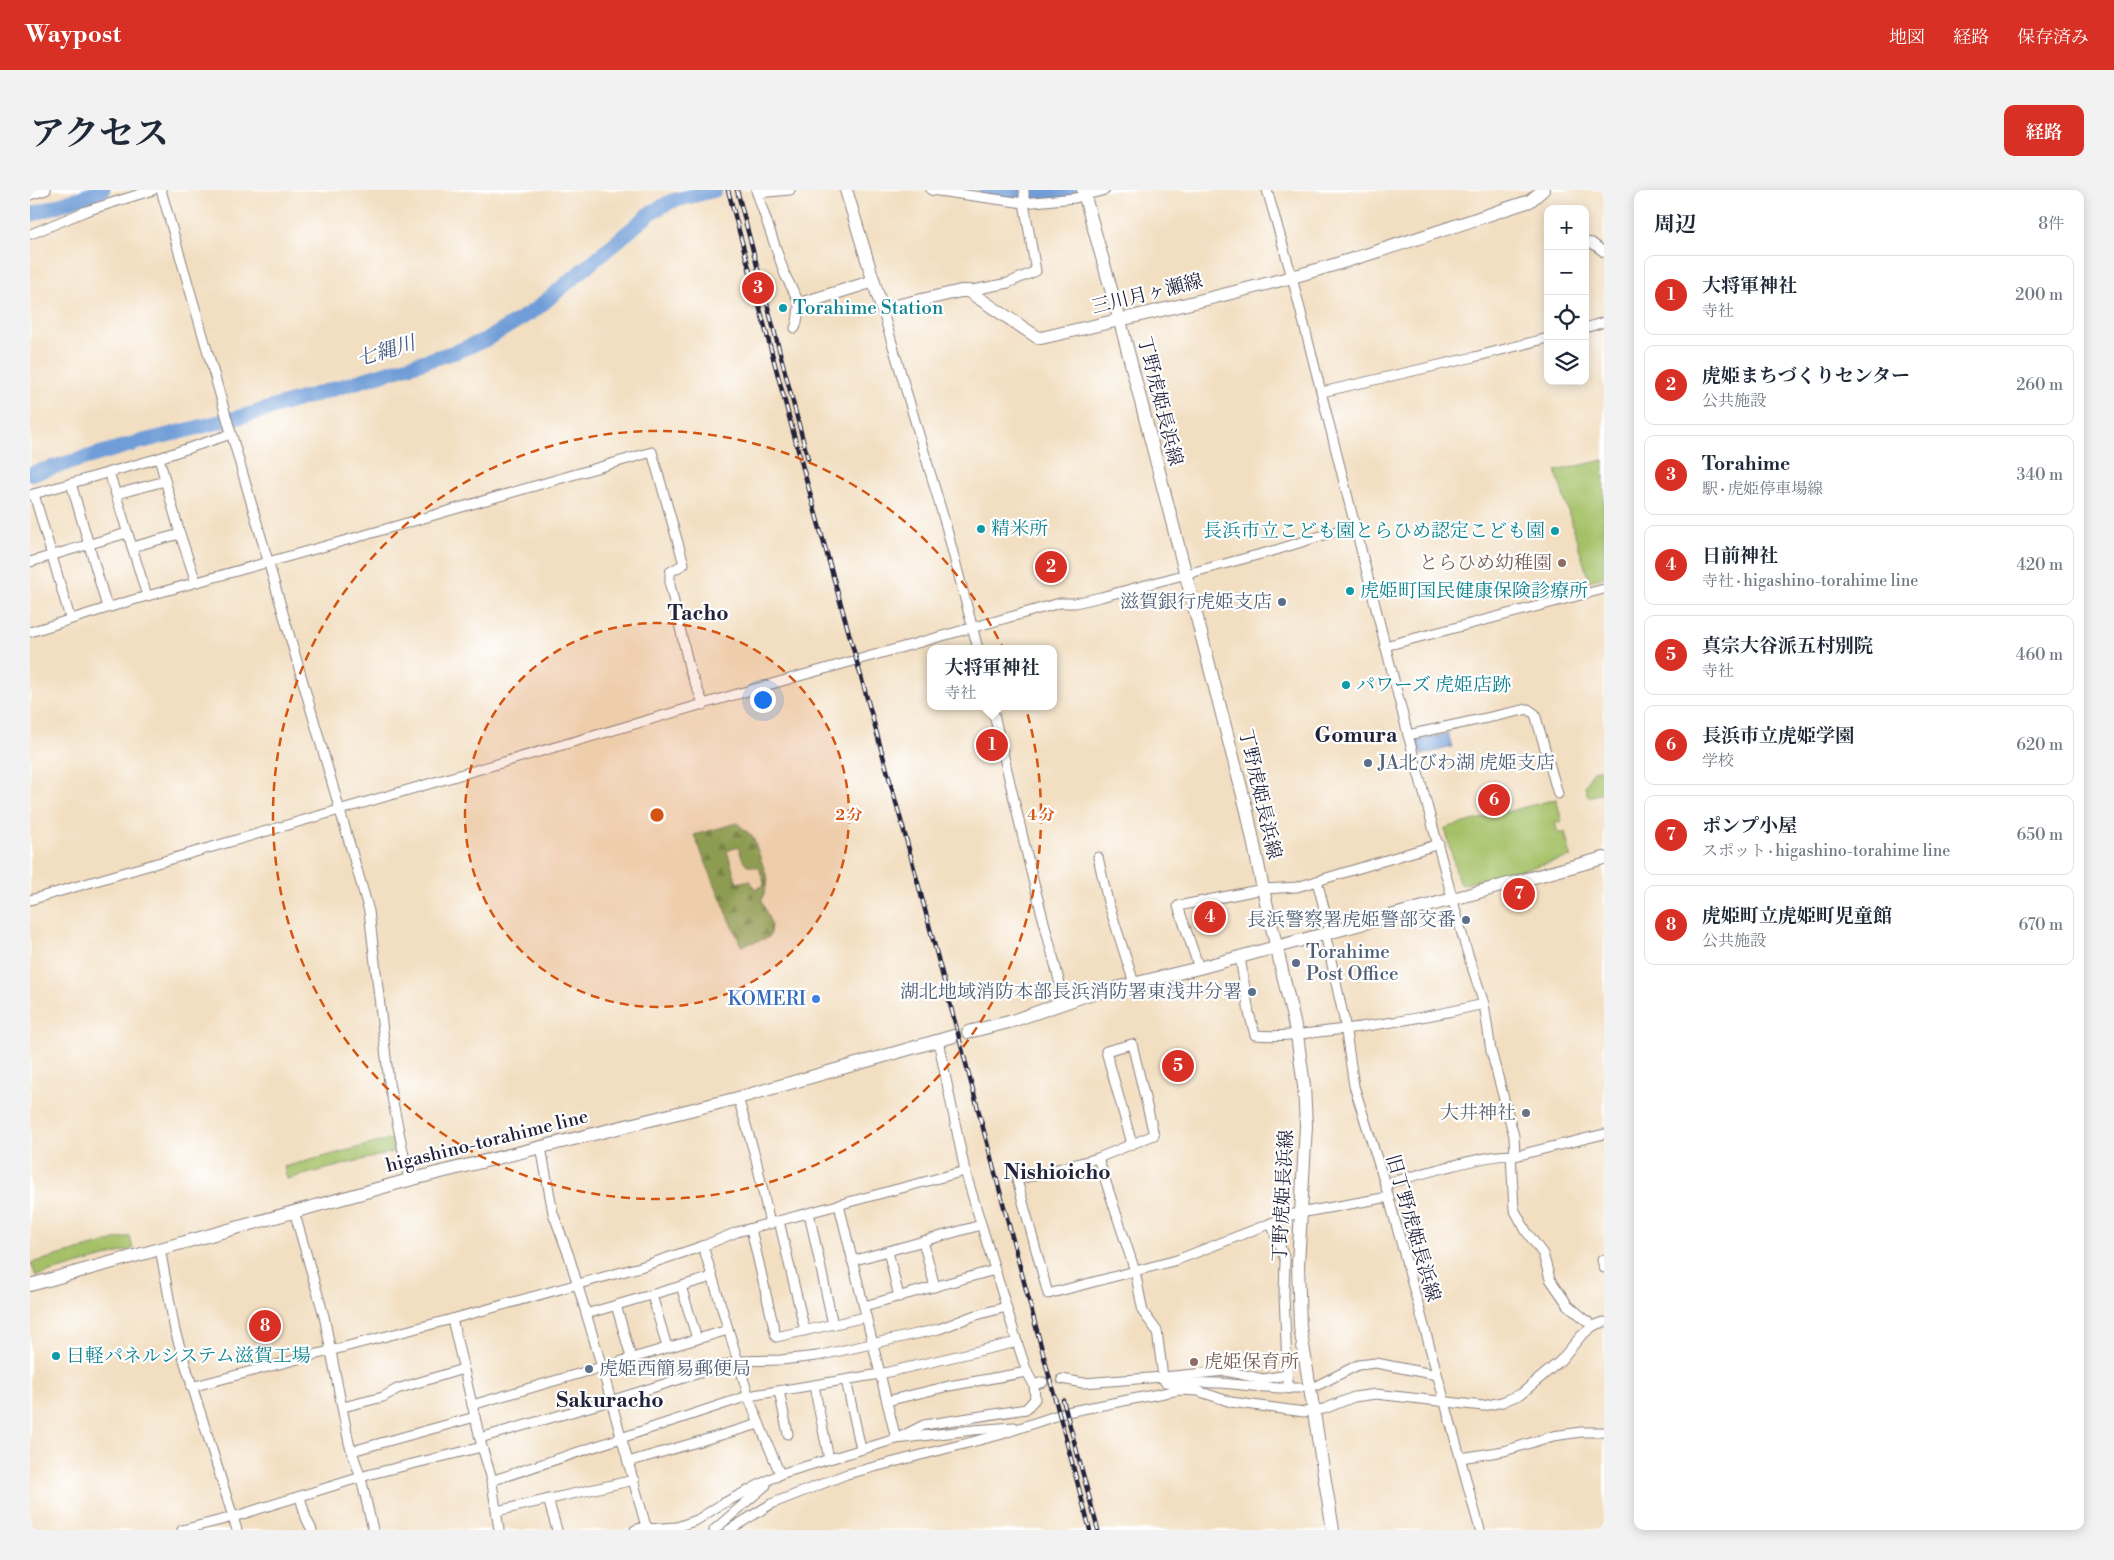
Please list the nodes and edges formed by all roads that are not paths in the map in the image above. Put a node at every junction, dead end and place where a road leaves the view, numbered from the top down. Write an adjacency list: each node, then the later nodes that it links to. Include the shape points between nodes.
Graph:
1 (46, 190): 13 (street)
2 (154, 190): 15 (street, via 86,211)
3 (161, 190): 29 (street)
4 (790, 190): 11 (street)
5 (846, 190): 19 (main road)
6 (931, 190): 14 (street)
7 (1024, 190): 14 (street)
8 (1105, 190): 12 (street)
9 (1267, 190): 18 (street)
10 (1543, 190): 18 (main road, 三川月ヶ瀬線, via 1530,201)
11 (757, 192): 21 (street, via 785,275)
12 (1084, 193): 14 (street); 23 (main road, 丁野虎姫長浜線)
13 (30, 195)
14 (1024, 203): 20 (street, via 1036,271 1008,283)
15 (31, 234)
16 (1589, 243): 17 (street)
17 (1604, 252)
18 (1292, 277): 23 (main road, 三川月ヶ瀬線); 28 (street)
19 (874, 281): 21 (main road); 22 (main road)
20 (968, 291): 22 (main road); 23 (main road, 三川月ヶ瀬線, via 1041,338)
21 (800, 304): 26 (street)
22 (882, 309): 51 (street)
23 (1120, 320): 44 (main road, 丁野虎姫長浜線)
24 (1604, 322): 25 (street)
25 (1589, 327)
26 (795, 328)
27 (1544, 339): 28 (street)
28 (1322, 392): 36 (street)
29 (230, 432): 30 (street); 43 (street)
30 (159, 458): 31 (street); 32 (street)
31 (109, 472): 33 (street); 34 (street)
32 (165, 481): 34 (street); 38 (street)
33 (71, 483): 35 (street); 39 (street)
34 (117, 494): 37 (street)
35 (32, 495): 41 (street)
36 (1356, 525): 44 (street); 54 (street)
37 (127, 533): 39 (street); 40 (street)
38 (180, 534): 40 (street); 45 (street)
39 (90, 545): 41 (street); 48 (street)
40 (132, 547): 47 (street)
41 (52, 556): 42 (street); 49 (street)
42 (30, 562)
43 (269, 562): 45 (street); 55 (street, via 652,452 684,564 670,572 670,585 690,671); 59 (street)
44 (1185, 574): 51 (street, via 1101,598 1060,603); 64 (main road, 丁野虎姫長浜線, via 1247,811)
45 (196, 582): 47 (street)
46 (1604, 590): 54 (street)
47 (147, 596): 48 (street)
48 (107, 608): 49 (street)
49 (70, 618): 52 (street)
50 (30, 621): 52 (street)
51 (973, 627): 53 (street); 55 (street)
52 (31, 631)
53 (977, 645)
54 (1385, 646): 57 (street)
55 (704, 705): 59 (street)
56 (993, 710): 72 (street)
57 (1408, 735): 58 (street, via 1528,708 1535,714); 60 (street)
58 (1558, 794)
59 (339, 809): 66 (street); 86 (street, via 369,911 389,1083)
60 (1439, 844): 63 (street); 65 (street)
61 (1098, 857): 71 (street, via 1108,902)
62 (1604, 858): 65 (main road)
63 (1317, 881): 64 (street, via 1297,887); 67 (street, 旧丁野虎姫長浜線)
64 (1263, 889): 68 (main road, 丁野虎姫長浜線); 70 (street, via 1178,906)
65 (1452, 898): 67 (main road); 73 (street)
66 (30, 900)
67 (1328, 932): 68 (main road); 74 (street, 旧丁野虎姫長浜線)
68 (1277, 946): 69 (main road); 76 (main road, 丁野虎姫長浜線)
69 (1240, 957): 70 (main road); 76 (street, via 1255,1034)
70 (1199, 968): 71 (main road)
71 (1134, 983): 72 (main road)
72 (1065, 1003): 75 (main road)
73 (1484, 1004): 74 (street); 83 (street, via 1491,1051 1514,1136)
74 (1345, 1029): 76 (street); 87 (street, 旧丁野虎姫長浜線, via 1354,1086)
75 (968, 1032)
76 (1297, 1035): 91 (main road, 丁野虎姫長浜線, via 1306,1126)
77 (954, 1036): 78 (main road, higashino-torahime line)
78 (938, 1040): 79 (main road, higashino-torahime line); 85 (street)
79 (738, 1098): 82 (main road, higashino-torahime line); 93 (street)
80 (1604, 1134): 83 (street)
81 (1132, 1144): 81 (street, via 1154,1135 1132,1044 1106,1051); 84 (street)
82 (541, 1147): 86 (main road, higashino-torahime line); 106 (street, via 553,1213)
83 (1513, 1156): 87 (street, via 1449,1167); 119 (street, via 1514,1209 1543,1254 1550,1279 1568,1304)
84 (1098, 1158): 103 (street); 103 (street, via 1017,1180 1048,1294)
85 (964, 1171): 89 (street); 95 (street)
86 (409, 1180): 90 (main road, higashino-torahime line)
87 (1385, 1184): 88 (street, 旧丁野虎姫長浜線)
88 (1389, 1197): 91 (street); 134 (street, 旧丁野虎姫長浜線)
89 (839, 1205): 92 (street); 101 (street)
90 (294, 1211): 99 (main road, higashino-torahime line); 126 (street)
91 (1301, 1212): 94 (street); 154 (main road, 丁野虎姫長浜線, via 1298,1264 1300,1327)
92 (809, 1213): 93 (street); 118 (street)
93 (775, 1222): 96 (street); 121 (street)
94 (1271, 1223): 103 (street, via 1177,1260); 133 (street, via 1285,1260)
95 (981, 1225): 97 (street); 102 (street)
96 (751, 1229): 98 (street); 121 (street, via 776,1337)
97 (923, 1242): 100 (street); 108 (street)
98 (703, 1246): 104 (street); 106 (street)
99 (160, 1248): 105 (main road, higashino-torahime line); 143 (street, via 175,1331)
100 (888, 1251): 101 (street); 110 (street)
101 (852, 1261): 112 (street)
102 (995, 1270): 108 (street); 113 (street)
103 (1135, 1271): 135 (street, via 1142,1312 1157,1331)
104 (712, 1277): 107 (street); 120 (street)
105 (31, 1283)
106 (577, 1283): 114 (street); 116 (street)
107 (681, 1286): 109 (street); 122 (street)
108 (936, 1287): 110 (street)
109 (652, 1294): 111 (street); 125 (street)
110 (899, 1296): 112 (street)
111 (616, 1305): 114 (street); 127 (street)
112 (864, 1306): 115 (street)
113 (1006, 1307): 123 (street); 124 (street, via 939,1329)
114 (586, 1314): 129 (street)
115 (866, 1317): 118 (street); 124 (street)
116 (452, 1319): 126 (street); 130 (street)
117 (1604, 1322): 119 (street)
118 (833, 1325): 121 (street)
119 (1593, 1326): 151 (street, via 1560,1361 1521,1394 1483,1406)
120 (728, 1330): 122 (street); 128 (street)
121 (805, 1331)
122 (697, 1339): 125 (street)
123 (1017, 1342): 131 (street); 132 (street)
124 (872, 1343): 128 (street, via 817,1356); 132 (street)
125 (667, 1347): 127 (street)
126 (332, 1351): 143 (street); 153 (street)
127 (631, 1357): 129 (street)
128 (738, 1361): 148 (street); 149 (street)
129 (602, 1366): 149 (street); 152 (street)
130 (463, 1369): 152 (street); 153 (street)
131 (1027, 1372): 140 (street); 150 (street)
132 (880, 1374): 137 (street); 150 (street)
133 (1288, 1375): 135 (street, via 1263,1379 1226,1371); 145 (street)
134 (1437, 1375): 141 (street, via 1376,1363 1358,1365); 151 (street, 旧丁野虎姫長浜線)
135 (1163, 1377): 136 (street, via 1083,1383); 139 (street, via 1164,1382 1172,1383)
136 (1062, 1379)
137 (846, 1380): 142 (street); 163 (street)
138 (1044, 1382): 140 (street)
139 (1218, 1383): 145 (street); 147 (street)
140 (1034, 1385): 161 (street, via 1035,1399 1026,1409 924,1425)
141 (1318, 1385)
142 (814, 1386): 146 (street); 166 (street)
143 (191, 1387): 175 (street)
144 (1300, 1388): 145 (street)
145 (1288, 1389)
146 (779, 1391): 148 (street); 159 (street)
147 (1213, 1395): 154 (street, via 1231,1402); 157 (street, via 1179,1390 1067,1412)
148 (748, 1396): 156 (street); 160 (street)
149 (610, 1401): 160 (street); 162 (street)
150 (887, 1401): 161 (street)
151 (1446, 1403): 154 (street, via 1376,1394 1354,1397); 165 (street, 旧丁野虎姫長浜線)
152 (472, 1404): 155 (street)
153 (343, 1407): 164 (street)
154 (1314, 1415): 186 (main road, 丁野虎姫長浜線)
155 (475, 1417): 162 (street); 164 (street)
156 (759, 1424): 167 (street); 168 (street)
157 (1026, 1426): 161 (street); 185 (street, via 930,1455 846,1474 771,1504)
158 (1604, 1432): 165 (street, via 1552,1436 1504,1451)
159 (788, 1434)
160 (622, 1439): 167 (street); 171 (street)
161 (896, 1439): 163 (street)
162 (481, 1443): 169 (street); 171 (street)
163 (861, 1450): 166 (street)
164 (352, 1451): 169 (street)
165 (1461, 1458): 187 (street, 旧丁野虎姫長浜線)
166 (829, 1459): 168 (street)
167 (628, 1462): 170 (street)
168 (780, 1474): 176 (street, via 720,1504 697,1520 677,1527); 184 (street)
169 (361, 1478): 172 (street); 180 (street)
170 (634, 1480): 173 (street); 176 (street)
171 (492, 1481): 174 (street)
172 (300, 1497): 175 (street); 179 (street)
173 (548, 1499): 174 (street); 182 (street)
174 (496, 1511): 181 (street)
175 (233, 1517): 177 (street); 178 (street)
176 (647, 1528): 183 (street)
177 (182, 1530)
178 (237, 1530)
179 (312, 1530)
180 (373, 1530)
181 (499, 1530)
182 (557, 1530)
183 (635, 1530)
184 (714, 1530)
185 (729, 1530)
186 (1333, 1530)
187 (1480, 1530)

